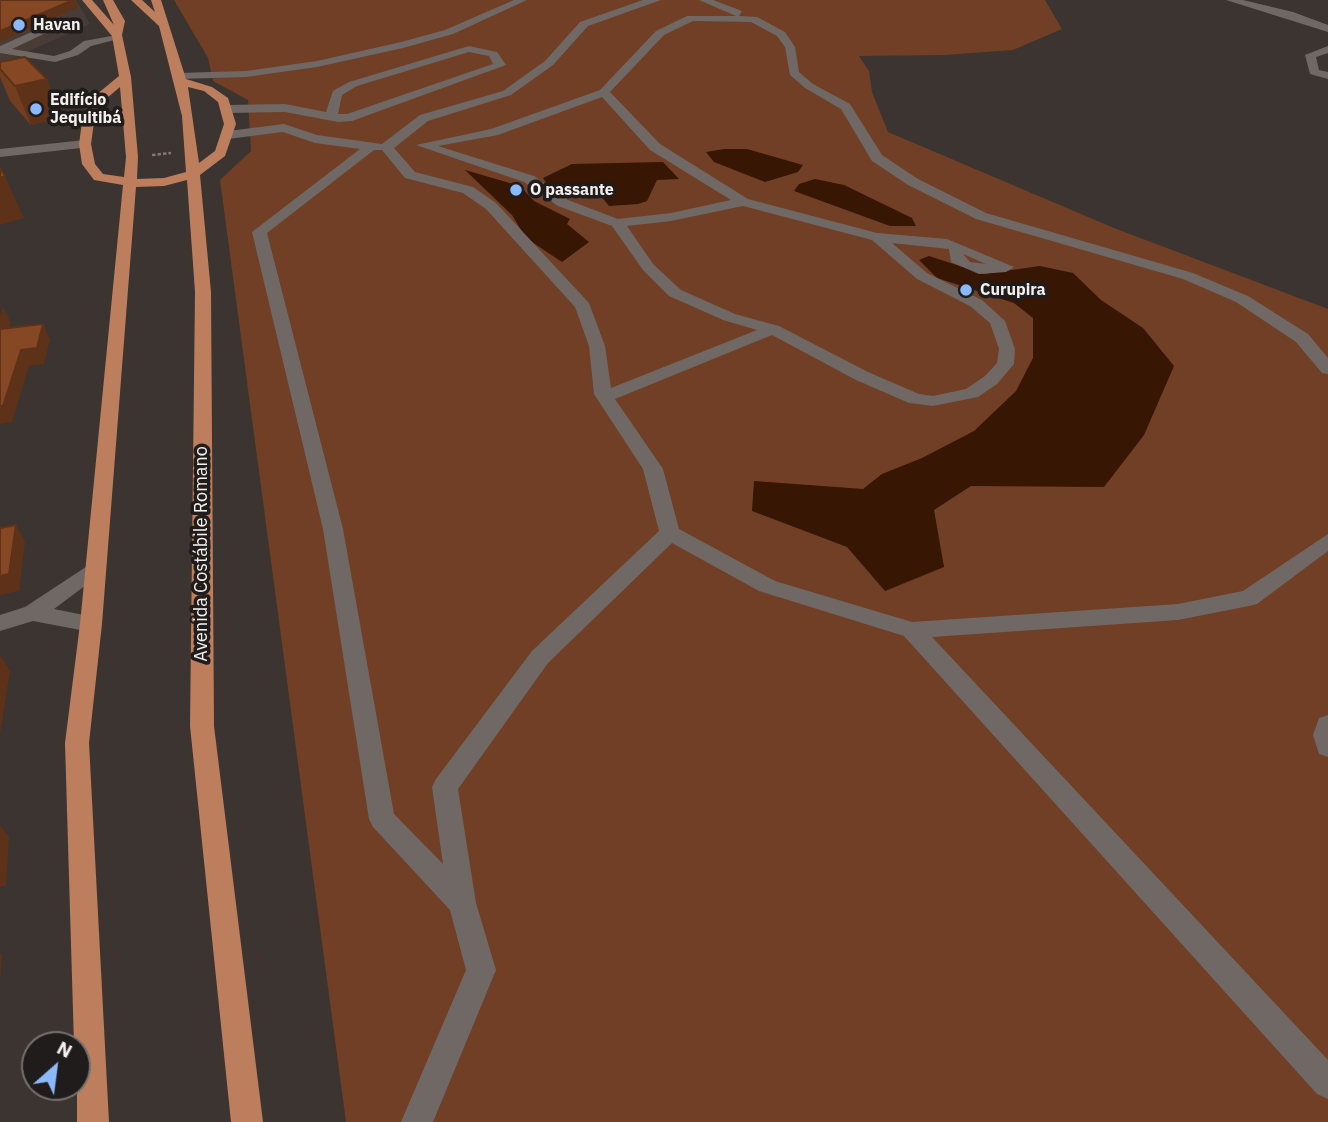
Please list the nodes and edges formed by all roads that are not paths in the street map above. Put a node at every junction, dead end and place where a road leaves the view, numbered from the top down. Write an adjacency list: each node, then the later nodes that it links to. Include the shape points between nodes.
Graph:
1 (87, 0): 13 (main road)
2 (108, 0): 13 (main road, via 120,21)
3 (136, 0): 11 (main road, Avenida Costábile Romano)
4 (156, 0): 11 (main road)
5 (522, 0): 18 (street, via 449,32 402,45 317,64)
6 (656, 0): 23 (street, via 584,24 549,63 507,93)
7 (704, 0): 9 (street)
8 (1231, 0): 12 (street)
9 (753, 19): 19 (street, via 691,18 660,33); 37 (street, via 781,34 790,47 794,73 846,107 877,158 913,182 981,216 1188,276 1242,299 1302,338)
10 (64, 21): 15 (street)
11 (163, 25): 18 (main road, Avenida Costábile Romano)
12 (1328, 29)
13 (117, 36): 15 (street, via 55,58); 17 (main road)
14 (1328, 49): 16 (street, via 1310,55 1314,72)
15 (0, 50)
16 (1328, 76)
17 (125, 77): 26 (main road, via 95,102); 31 (main road)
18 (180, 79): 21 (main road, via 208,89 224,100); 30 (main road, Avenida Costábile Romano, via 188,116)
19 (604, 92): 24 (street); 32 (street, via 655,147)
20 (414, 97): 22 (street, via 348,118); 22 (street, via 500,65 493,54 469,49 353,84 337,93); 23 (street)
21 (228, 109): 22 (street, via 285,108); 25 (main road)
22 (331, 116)
23 (424, 118): 24 (street); 28 (street)
24 (494, 132): 27 (street)
25 (228, 135): 28 (street, via 284,128 316,139); 30 (main road, via 220,153)
26 (85, 144): 29 (street); 31 (main road, via 89,164 99,177)
27 (422, 145): 28 (street); 33 (street, via 528,179 563,203)
28 (379, 147): 38 (street, via 410,175 468,190 491,206 583,306 597,346); 48 (street, via 259,232 333,529 382,819)
29 (0, 153)
30 (191, 175): 31 (main road); 51 (main road, Avenida Costábile Romano, via 203,292 202,726)
31 (132, 183): 41 (main road)
32 (743, 202): 33 (street); 34 (street)
33 (617, 223): 36 (street, via 648,267 675,293 729,317)
34 (877, 237): 35 (street); 36 (street, via 922,276 976,303 997,321 1007,349 1005,364 991,380 972,393 950,399 915,399)
35 (956, 246)
36 (772, 329): 38 (street)
37 (1328, 369)
38 (605, 397): 39 (street, via 653,469)
39 (670, 533): 45 (street, via 767,586); 48 (street, via 540,657 444,787)
40 (1328, 541): 45 (street, via 1249,598 1178,612)
41 (94, 568): 42 (street); 44 (main road)
42 (33, 613): 43 (street); 44 (street)
43 (0, 623)
44 (91, 624): 50 (main road, via 77,743)
45 (912, 629): 49 (street)
46 (1328, 725): 47 (street)
47 (1328, 747)
48 (463, 903): 52 (street, via 481,971)
49 (1328, 1083)
50 (93, 1122)
51 (247, 1122)
52 (416, 1122)

